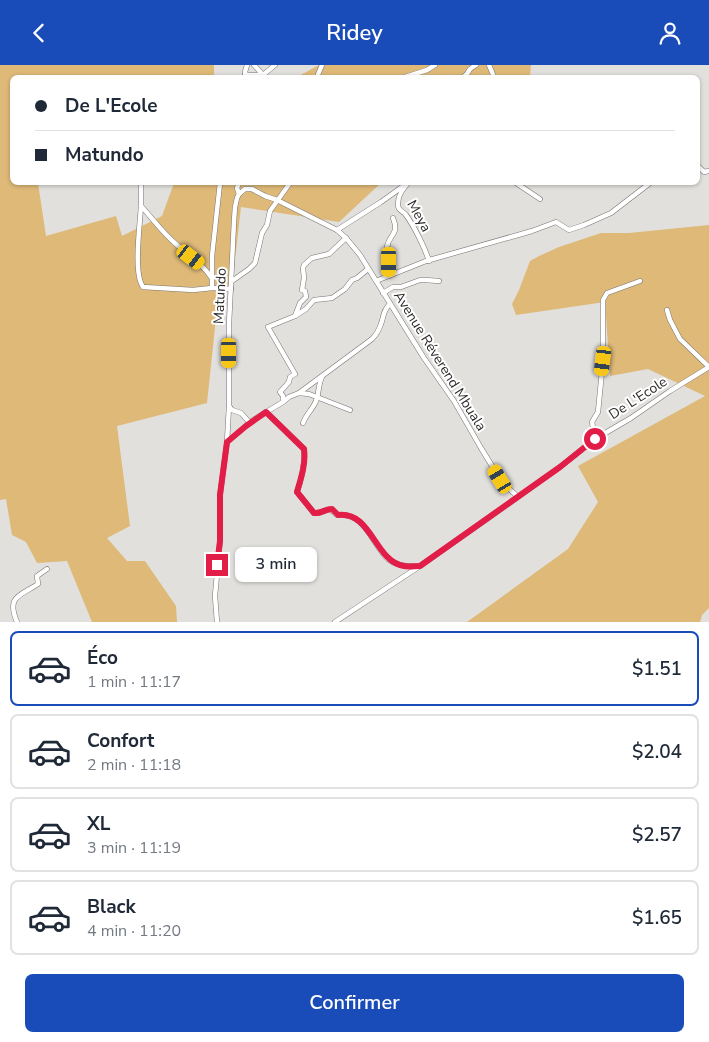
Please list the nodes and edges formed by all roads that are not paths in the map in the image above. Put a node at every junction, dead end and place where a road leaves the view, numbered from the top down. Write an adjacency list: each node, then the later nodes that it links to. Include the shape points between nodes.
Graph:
1 (254, 65): 5 (street)
2 (275, 65): 5 (street)
3 (435, 65): 6 (street)
4 (476, 65): 7 (street)
5 (263, 75)
6 (411, 75)
7 (466, 75)
8 (140, 185): 21 (street)
9 (220, 185): 28 (street)
10 (239, 185): 18 (street, Matundo)
11 (243, 185): 17 (street, Avenue Réverend Mbuala)
12 (288, 185): 20 (street)
13 (405, 185): 23 (street)
14 (406, 185): 25 (street, Meya, via 398,206 417,234)
15 (519, 185): 19 (street)
16 (647, 185): 25 (street, via 611,213 584,225 569,230 556,221)
17 (248, 188): 18 (street); 20 (street, Avenue Réverend Mbuala)
18 (240, 194): 29 (street, Matundo, via 235,207)
19 (540, 199)
20 (277, 200): 23 (street, Avenue Réverend Mbuala); 29 (street, via 262,233 255,263)
21 (141, 205): 28 (street, via 167,236 200,263); 33 (street, via 138,272 144,287)
22 (393, 218): 27 (street, via 395,231 386,251)
23 (337, 230): 24 (street, Avenue Réverend Mbuala)
24 (346, 237): 26 (street, Avenue Réverend Mbuala); 38 (street, via 329,254 312,258 304,265 302,289 306,297 300,303)
25 (429, 261): 27 (street)
26 (368, 269): 30 (street, Avenue Réverend Mbuala); 38 (street, via 331,299 314,300)
27 (389, 276): 30 (street)
28 (211, 278): 33 (street)
29 (232, 281): 34 (street, Matundo)
30 (376, 281): 35 (street, Avenue Réverend Mbuala)
31 (439, 281): 35 (street, via 420,280)
32 (640, 281): 49 (street, via 607,293 603,300 603,361 598,412 592,422)
33 (212, 288): 34 (street)
34 (231, 289): 44 (street, Matundo)
35 (383, 293): 36 (street, Avenue Réverend Mbuala)
36 (390, 304): 40 (street, via 382,316 377,334); 51 (street, Avenue Réverend Mbuala, via 458,407 500,479)
37 (667, 310): 39 (street, via 680,339)
38 (296, 316): 43 (street, via 268,327 295,374 280,392)
39 (709, 367): 49 (street, De L'Ecole)
40 (322, 376): 41 (street); 42 (street)
41 (299, 393): 42 (street); 43 (street)
42 (317, 397): 45 (street); 48 (street)
43 (283, 402): 46 (street)
44 (229, 406): 47 (street, via 242,413); 50 (street, Matundo)
45 (350, 410)
46 (266, 412): 47 (street); 52 (street, via 304,449 297,492 314,513 332,509 338,515 357,519 387,558 404,566)
47 (250, 423): 50 (street)
48 (303, 423)
49 (595, 439): 51 (street, De L'Ecole)
50 (227, 442): 55 (street, Matundo, via 220,495 215,596)
51 (517, 496): 52 (street, De L'Ecole)
52 (420, 566): 56 (street, De L'Ecole)
53 (47, 569): 54 (street, via 37,576 38,584 16,597 12,610)
54 (17, 622)
55 (217, 622)
56 (335, 622)

